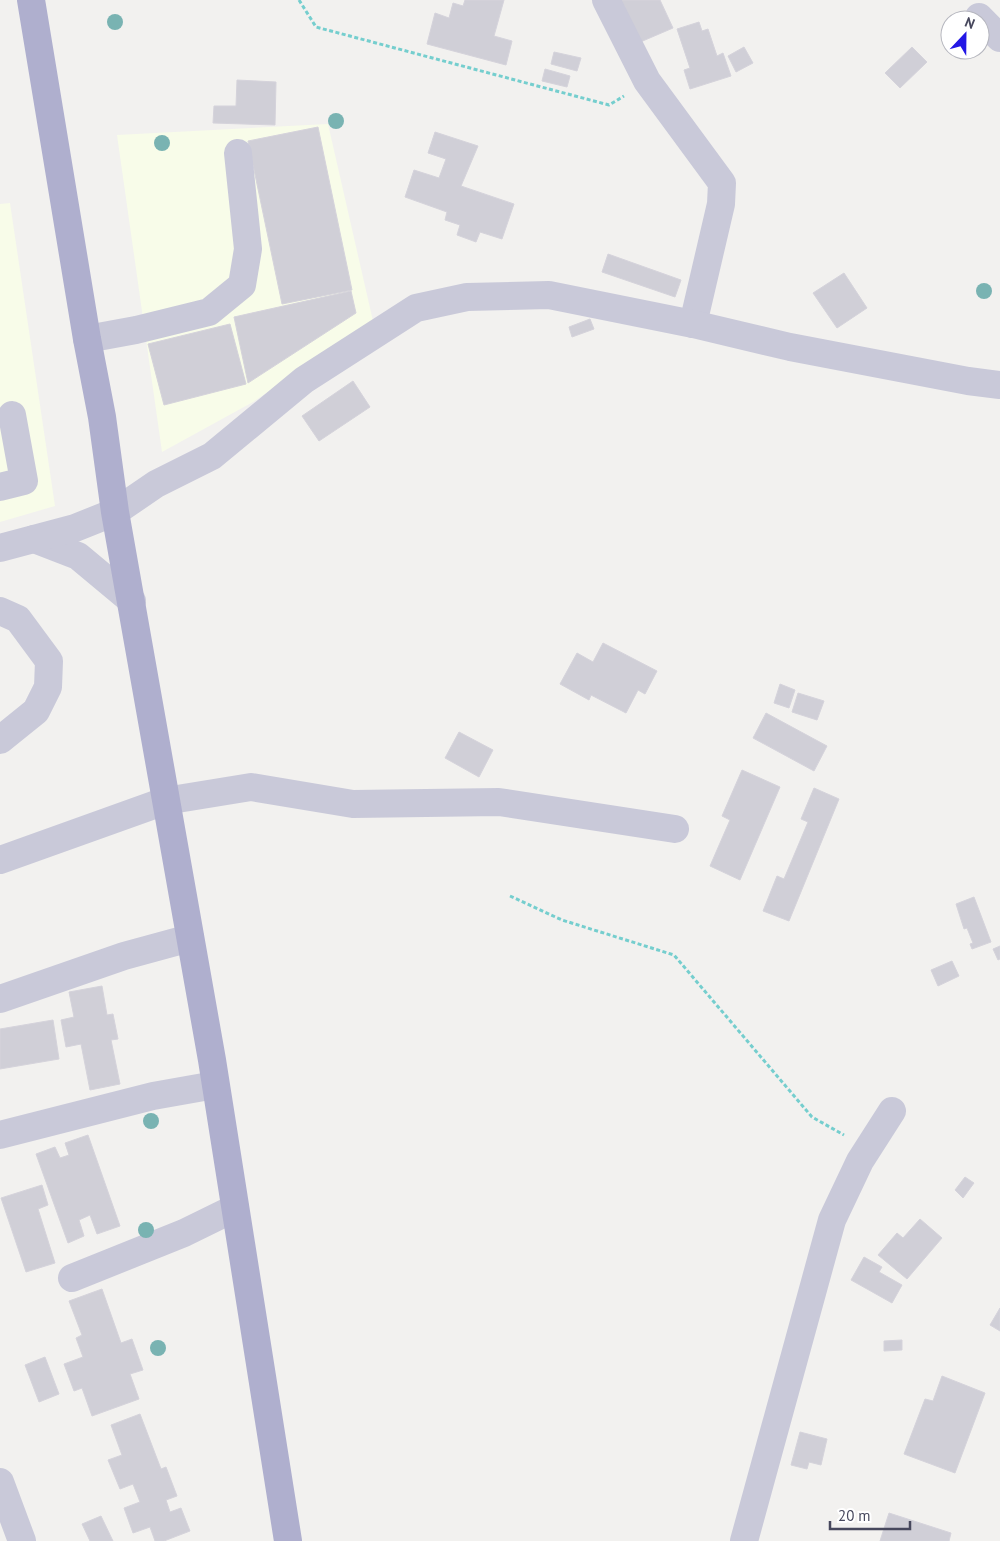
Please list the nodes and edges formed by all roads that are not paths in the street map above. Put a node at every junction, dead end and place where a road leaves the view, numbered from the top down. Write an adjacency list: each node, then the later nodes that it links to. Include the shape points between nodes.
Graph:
1 (31, 0): 7 (main road)
2 (606, 0): 6 (street, via 646,80 722,183 722,204)
3 (990, 28): 4 (street)
4 (1000, 38)
5 (238, 153): 7 (street, via 248,249 242,285 210,312)
6 (693, 324): 8 (street, via 790,348); 11 (street, via 549,295 467,297 416,308 304,380 212,456 156,484)
7 (87, 339): 11 (main road)
8 (1000, 385)
9 (12, 415): 10 (street, via 24,481)
10 (0, 488)
11 (115, 512): 12 (street, via 75,528); 14 (main road)
12 (34, 539): 13 (street); 14 (street, via 78,556)
13 (0, 548)
14 (132, 601): 17 (main road)
15 (0, 612): 16 (street, via 18,619 49,661 48,687 36,711)
16 (0, 740)
17 (165, 801): 18 (street, via 251,787 353,804 499,802); 19 (street); 20 (main road)
18 (675, 829)
19 (0, 860)
20 (190, 938): 21 (street, via 124,956); 22 (main road)
21 (0, 999)
22 (216, 1085): 24 (street, via 153,1096); 25 (main road)
23 (892, 1111): 30 (street, via 867,1148 832,1220)
24 (0, 1135)
25 (235, 1208): 26 (street, via 184,1233); 29 (main road)
26 (72, 1278)
27 (0, 1482): 28 (street)
28 (22, 1541)
29 (288, 1541)
30 (744, 1541)

